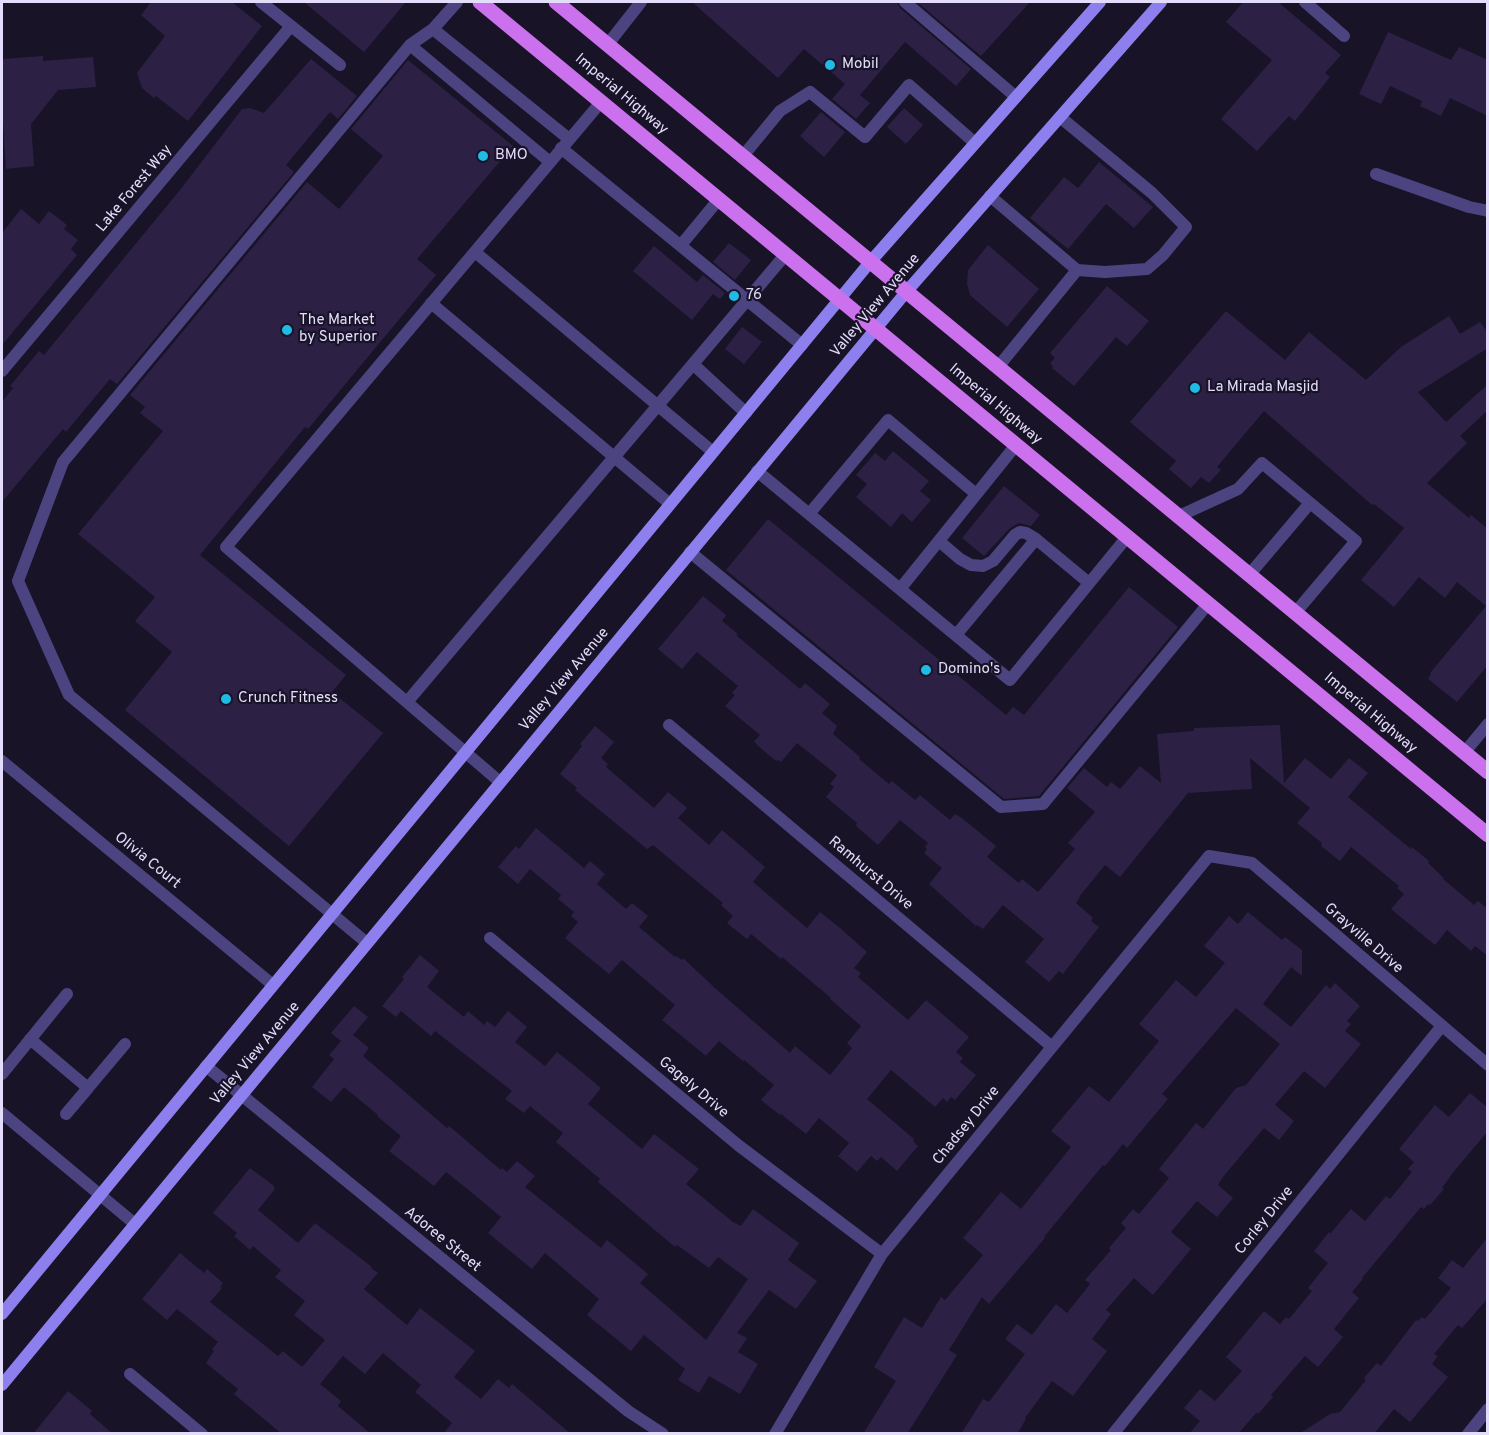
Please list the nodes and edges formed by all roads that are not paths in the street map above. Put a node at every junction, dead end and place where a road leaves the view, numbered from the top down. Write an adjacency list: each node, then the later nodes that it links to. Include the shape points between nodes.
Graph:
1 (261, 2): 10 (street)
2 (457, 2): 11 (street)
3 (480, 2): 17 (main road, Imperial Highway)
4 (556, 2): 13 (main road, Imperial Highway)
5 (641, 2): 13 (street)
6 (905, 2): 16 (street)
7 (1100, 2): 16 (main road, Valley View Avenue)
8 (1161, 2): 18 (main road, Valley View Avenue)
9 (1305, 2): 12 (street)
10 (291, 26): 15 (street); 40 (street, Lake Forest Way)
11 (433, 29): 14 (street); 19 (street)
12 (1344, 36)
13 (608, 44): 21 (main road, Imperial Highway)
14 (410, 45): 22 (street); 72 (street, via 63,462 18,580 69,695)
15 (340, 64)
16 (1016, 97): 20 (main road, Valley View Avenue)
17 (601, 102): 19 (street); 25 (main road, Imperial Highway)
18 (1060, 117): 24 (main road, Valley View Avenue); 31 (street, via 1152,193 1186,227 1147,269)
19 (565, 143): 22 (street); 27 (street)
20 (975, 143): 21 (street, via 909,85 865,137 810,92 780,111); 30 (main road, Valley View Avenue)
21 (743, 156): 30 (main road, Imperial Highway)
22 (550, 162): 28 (street)
23 (1376, 174): 26 (street)
24 (990, 196): 31 (street); 32 (main road, Valley View Avenue)
25 (719, 199): 27 (street); 29 (main road, Imperial Highway)
26 (1488, 211)
27 (681, 245): 34 (street)
28 (475, 252): 35 (street); 41 (street)
29 (786, 254): 33 (main road, Imperial Highway); 34 (street)
30 (871, 261): 32 (main road, Imperial Highway); 33 (main road, Valley View Avenue)
31 (1077, 270): 39 (street)
32 (907, 291): 36 (main road, Valley View Avenue); 39 (main road, Imperial Highway)
33 (840, 299): 36 (main road, Imperial Highway); 37 (main road, Valley View Avenue)
34 (748, 301): 37 (street); 38 (street)
35 (431, 303): 45 (street); 62 (street, via 226,547)
36 (876, 329): 43 (main road, Imperial Highway); 46 (main road, Valley View Avenue)
37 (802, 345): 42 (main road, Valley View Avenue)
38 (694, 365): 41 (street); 42 (street)
39 (998, 367): 51 (main road, Imperial Highway)
40 (2, 368)
41 (658, 406): 44 (street); 45 (street)
42 (746, 413): 44 (main road, Valley View Avenue)
43 (1016, 445): 47 (street); 52 (main road, Imperial Highway)
44 (713, 452): 49 (main road, Valley View Avenue)
45 (615, 457): 49 (street); 62 (street)
46 (757, 471): 50 (street); 55 (main road, Valley View Avenue)
47 (976, 494): 50 (street, via 888,420); 54 (street)
48 (1310, 502): 51 (street, via 1262,463 1238,489); 56 (street); 60 (street, via 1356,541)
49 (670, 504): 65 (main road, Valley View Avenue)
50 (809, 514): 58 (street)
51 (1179, 516): 56 (main road, Imperial Highway)
52 (1127, 537): 57 (street); 59 (main road, Imperial Highway)
53 (1036, 539): 54 (street, via 1020,532 993,561 983,566 960,560); 57 (street); 61 (street)
54 (939, 541): 58 (street)
55 (690, 552): 59 (street, via 1001,807 1043,804); 69 (main road, Valley View Avenue)
56 (1249, 575): 60 (main road, Imperial Highway)
57 (1089, 583): 61 (street, via 1010,680)
58 (900, 589): 61 (street)
59 (1208, 604): 70 (main road, Imperial Highway)
60 (1295, 613): 66 (main road, Imperial Highway)
61 (956, 635)
62 (407, 702): 65 (street)
63 (1488, 724): 66 (street)
64 (669, 725): 80 (street, Ramhurst Drive)
65 (466, 752): 69 (street); 72 (main road, Valley View Avenue)
66 (1464, 753): 68 (main road, Imperial Highway)
67 (2, 761): 75 (street, Olivia Court)
68 (1488, 772)
69 (500, 782): 74 (main road, Valley View Avenue)
70 (1488, 835)
71 (1209, 856): 77 (street, Grayville Drive, via 1252,863); 80 (street, Chadsey Drive)
72 (332, 914): 74 (street); 75 (main road, Valley View Avenue)
73 (490, 938): 90 (street, Gagely Drive, via 738,1145)
74 (367, 943): 85 (main road, Valley View Avenue)
75 (273, 985): 82 (main road, Valley View Avenue)
76 (67, 994): 78 (street)
77 (1441, 1027): 81 (street, Grayville Drive); 98 (street, Corley Drive)
78 (30, 1039): 83 (street); 84 (street)
79 (125, 1044): 84 (street)
80 (1051, 1046): 90 (street, Chadsey Drive)
81 (1488, 1065)
82 (206, 1066): 85 (street, Adoree Street); 88 (main road, Valley View Avenue)
83 (2, 1074)
84 (88, 1088): 87 (street)
85 (241, 1095): 89 (main road, Valley View Avenue); 96 (street, Adoree Street, via 628,1411)
86 (2, 1113): 88 (street)
87 (66, 1114)
88 (100, 1195): 89 (street); 91 (main road, Valley View Avenue)
89 (135, 1224): 93 (main road, Valley View Avenue)
90 (882, 1254): 97 (street, Chadsey Drive)
91 (2, 1314)
92 (130, 1374): 95 (street)
93 (2, 1385)
94 (1488, 1409): 99 (street)
95 (202, 1434)
96 (663, 1434)
97 (775, 1434)
98 (1113, 1434)
99 (1468, 1434)

